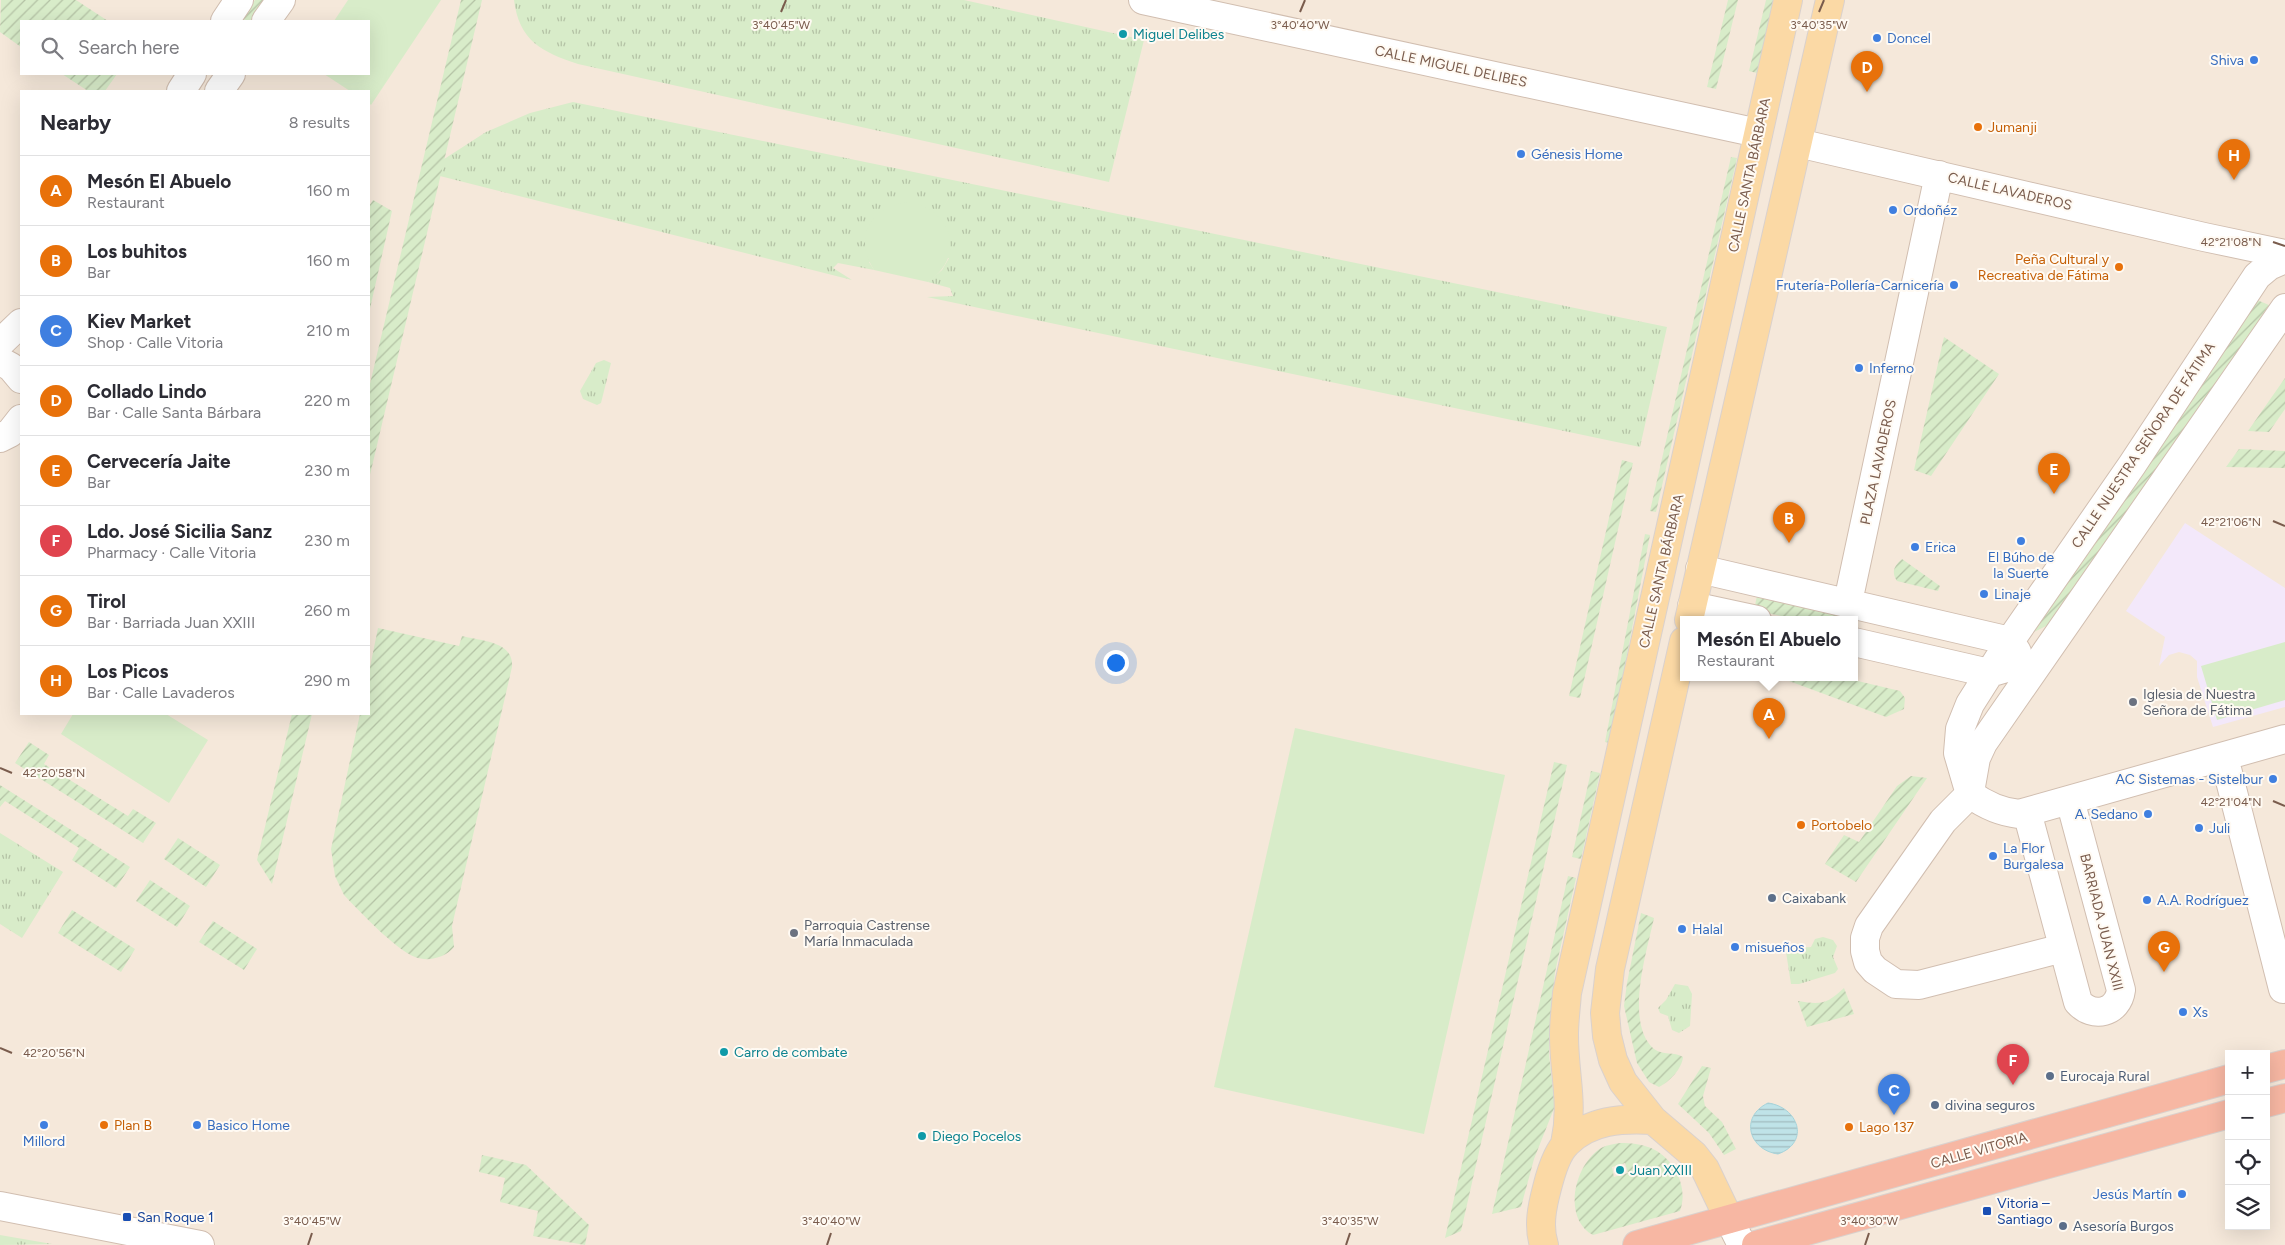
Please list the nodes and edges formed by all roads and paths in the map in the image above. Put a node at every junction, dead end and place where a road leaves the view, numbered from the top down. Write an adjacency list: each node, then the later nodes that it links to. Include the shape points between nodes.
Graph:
1 (239, 0): 6 (street)
2 (281, 0): 7 (street)
3 (1144, 0): 12 (street, CALLE MIGUEL DELIBES)
4 (1788, 0): 12 (main road, CALLE SANTA BÁRBARA)
5 (1830, 0): 13 (main road)
6 (226, 20)
7 (267, 20)
8 (191, 75): 10 (street)
9 (230, 75): 11 (street)
10 (182, 90)
11 (221, 90)
12 (1758, 132): 52 (main road, CALLE SANTA BÁRBARA, via 1567,993 1564,1036 1570,1122)
13 (1798, 143): 14 (street, CALLE LAVADEROS); 26 (main road)
14 (1939, 175): 15 (street, CALLE LAVADEROS); 27 (street, PLAZA LAVADEROS)
15 (2222, 241): 16 (street, CALLE LAVADEROS); 18 (street, CALLE LAVADEROS, via 2243,247 2254,260)
16 (2285, 254)
17 (2285, 259): 18 (street, CALLE NUESTRA SEÑORA DE FÁTIMA)
18 (2257, 276): 32 (street, CALLE NUESTRA SEÑORA DE FÁTIMA, via 2132,465)
19 (2285, 308): 30 (street, CALLE NUESTRA SEÑORA DE FÁTIMA)
20 (20, 324): 21 (street)
21 (0, 343)
22 (0, 361): 23 (street)
23 (20, 378)
24 (20, 421): 25 (street, via 10,433)
25 (0, 438)
26 (1700, 569): 27 (street); 28 (main road)
27 (1848, 602): 32 (street)
28 (1690, 613): 29 (street)
29 (1719, 616)
30 (2055, 638): 32 (street, CALLE NUESTRA SEÑORA DE FÁTIMA); 37 (street, CALLE NUESTRA SEÑORA DE FÁTIMA)
31 (1858, 643): 34 (street, CALLE NUESTRA SEÑORA DE FÁTIMA)
32 (2013, 654): 35 (street, CALLE NUESTRA SEÑORA DE FÁTIMA); 37 (street, CALLE NUESTRA SEÑORA DE FÁTIMA, via 1992,715)
33 (1680, 659): 51 (main road, via 1610,969 1605,1013 1607,1036 1616,1068)
34 (1952, 664): 35 (street, CALLE NUESTRA SEÑORA DE FÁTIMA); 36 (street, via 1969,692)
35 (1990, 673): 36 (street)
36 (1970, 704): 40 (street, via 1960,729 1958,753)
37 (1990, 734): 40 (street, CALLE NUESTRA SEÑORA DE FÁTIMA, via 1976,758)
38 (2285, 739): 39 (street)
39 (2224, 757): 41 (street); 44 (street)
40 (1970, 794): 42 (street, via 2000,810 2019,814); 43 (street, via 1943,821 1869,926 1865,951 1868,962 1896,984 1919,985)
41 (2070, 800): 42 (street); 43 (street, BARRIADA JUAN XXIII, via 2121,990 2120,1001 2113,1008 2094,1013 2085,1010 2078,1002)
42 (2028, 812): 43 (street, BARRIADA JUAN XXIII)
43 (2063, 948)
44 (2283, 989)
45 (2285, 1064): 46 (highway)
46 (2270, 1068)
47 (2225, 1081): 54 (highway, CALLE VITORIA)
48 (2285, 1098): 49 (highway)
49 (2270, 1102)
50 (2225, 1115): 55 (highway)
51 (1653, 1120): 52 (main road, via 1626,1118 1593,1125); 54 (main road, via 1694,1155)
52 (1565, 1144): 57 (main road, via 1545,1196 1540,1228)
53 (0, 1206): 56 (street)
54 (1729, 1219): 58 (highway, CALLE VITORIA); 59 (street)
55 (1782, 1241): 60 (highway)
56 (200, 1245)
57 (1544, 1245)
58 (1637, 1245)
59 (1742, 1245)
60 (1756, 1245)

